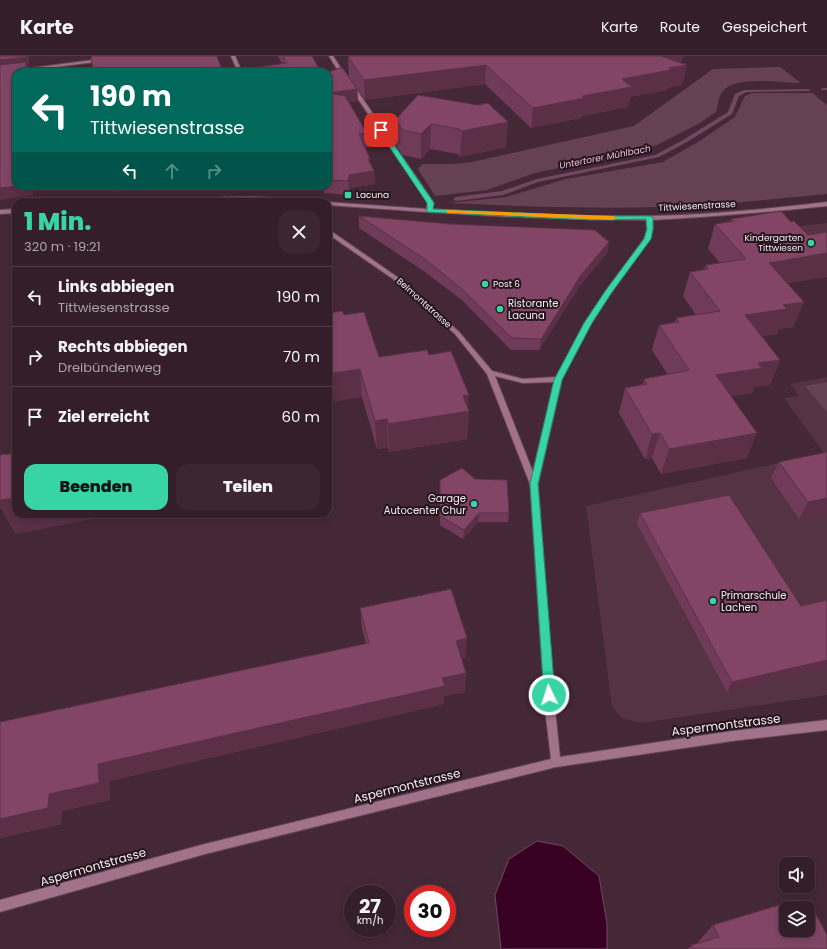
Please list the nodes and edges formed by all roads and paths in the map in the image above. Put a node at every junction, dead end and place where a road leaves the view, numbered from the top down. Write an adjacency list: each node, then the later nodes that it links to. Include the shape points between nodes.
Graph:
1 (233, 56): 6 (street)
2 (331, 56): 11 (street, via 431,203)
3 (109, 59): 4 (street)
4 (57, 66): 5 (street)
5 (41, 68)
6 (238, 68)
7 (12, 72): 8 (street)
8 (0, 73)
9 (332, 203): 11 (street, Tittwiesenstrasse)
10 (827, 204): 14 (street, Tittwiesenstrasse, via 732,214)
11 (430, 210): 14 (street, Tittwiesenstrasse, via 591,218)
12 (12, 211): 13 (street)
13 (0, 212)
14 (650, 218): 17 (street, Belmontstrasse, via 647,239 588,323)
15 (332, 234): 16 (street, Belmontstrasse, via 402,282 457,333)
16 (490, 373): 17 (street, via 523,381); 18 (street, Belmontstrasse)
17 (558, 380): 18 (street, Belmontstrasse)
18 (534, 484): 20 (street, Belmontstrasse)
19 (827, 725): 20 (street, Aspermontstrasse)
20 (556, 762): 21 (street, Aspermontstrasse, via 205,849)
21 (0, 906)

